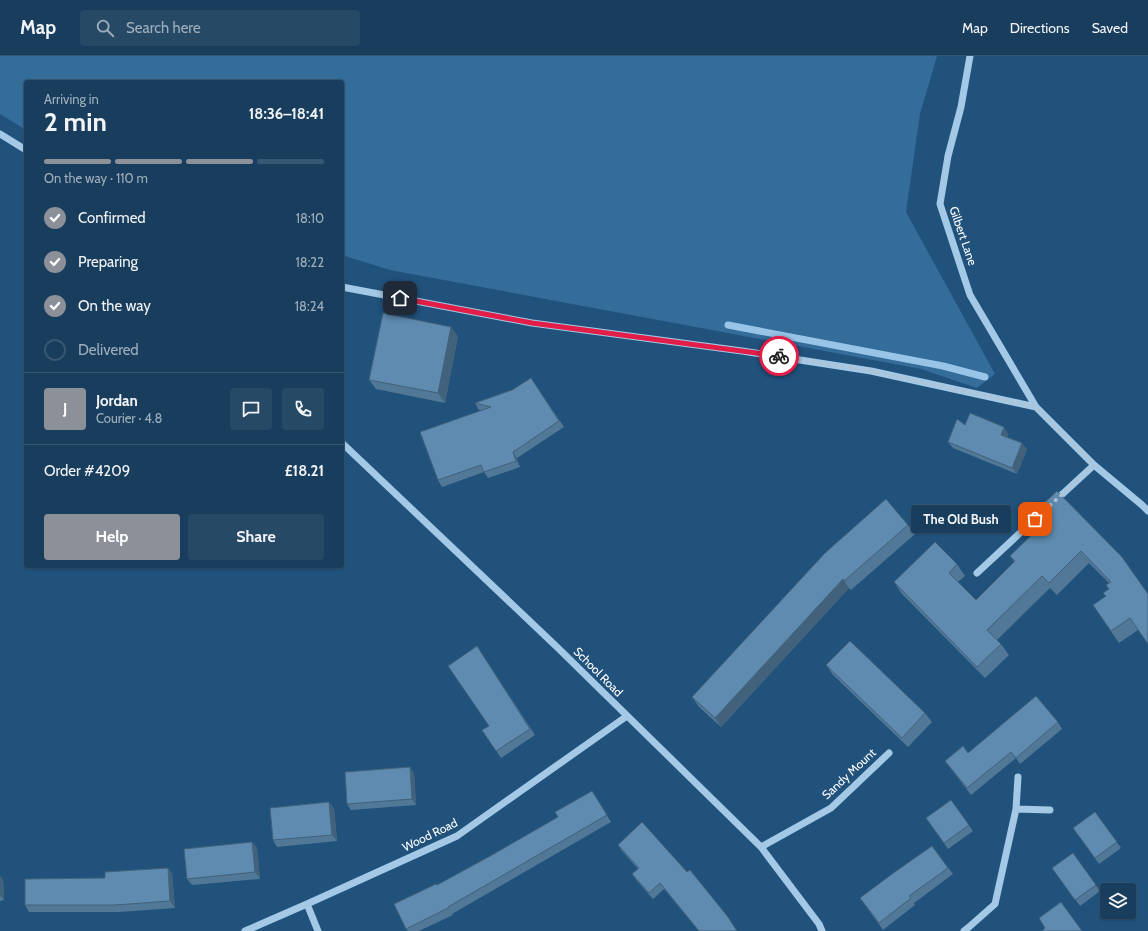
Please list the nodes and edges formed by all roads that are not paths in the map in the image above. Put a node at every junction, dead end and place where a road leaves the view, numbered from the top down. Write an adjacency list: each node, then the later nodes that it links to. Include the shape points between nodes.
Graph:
1 (970, 56): 5 (street, Gilbert Lane, via 940,204 970,295)
2 (0, 134): 3 (street)
3 (24, 149)
4 (344, 287): 5 (street, via 532,323 871,371)
5 (1036, 407): 7 (street, Gilbert Lane)
6 (344, 445): 10 (street, School Road)
7 (1094, 465): 8 (street, Gilbert Lane); 9 (street)
8 (1148, 511)
9 (977, 573)
10 (627, 716): 15 (street, School Road); 16 (street, Wood Road, via 457,836)
11 (889, 753): 15 (street, Sandy Mount, via 831,808)
12 (1018, 777): 13 (street)
13 (1016, 809): 14 (street); 20 (street, via 995,904)
14 (1050, 810)
15 (761, 847): 19 (street, School Road)
16 (307, 904): 17 (street, Wood Road); 18 (street)
17 (245, 931)
18 (318, 931)
19 (822, 931)
20 (964, 931)

